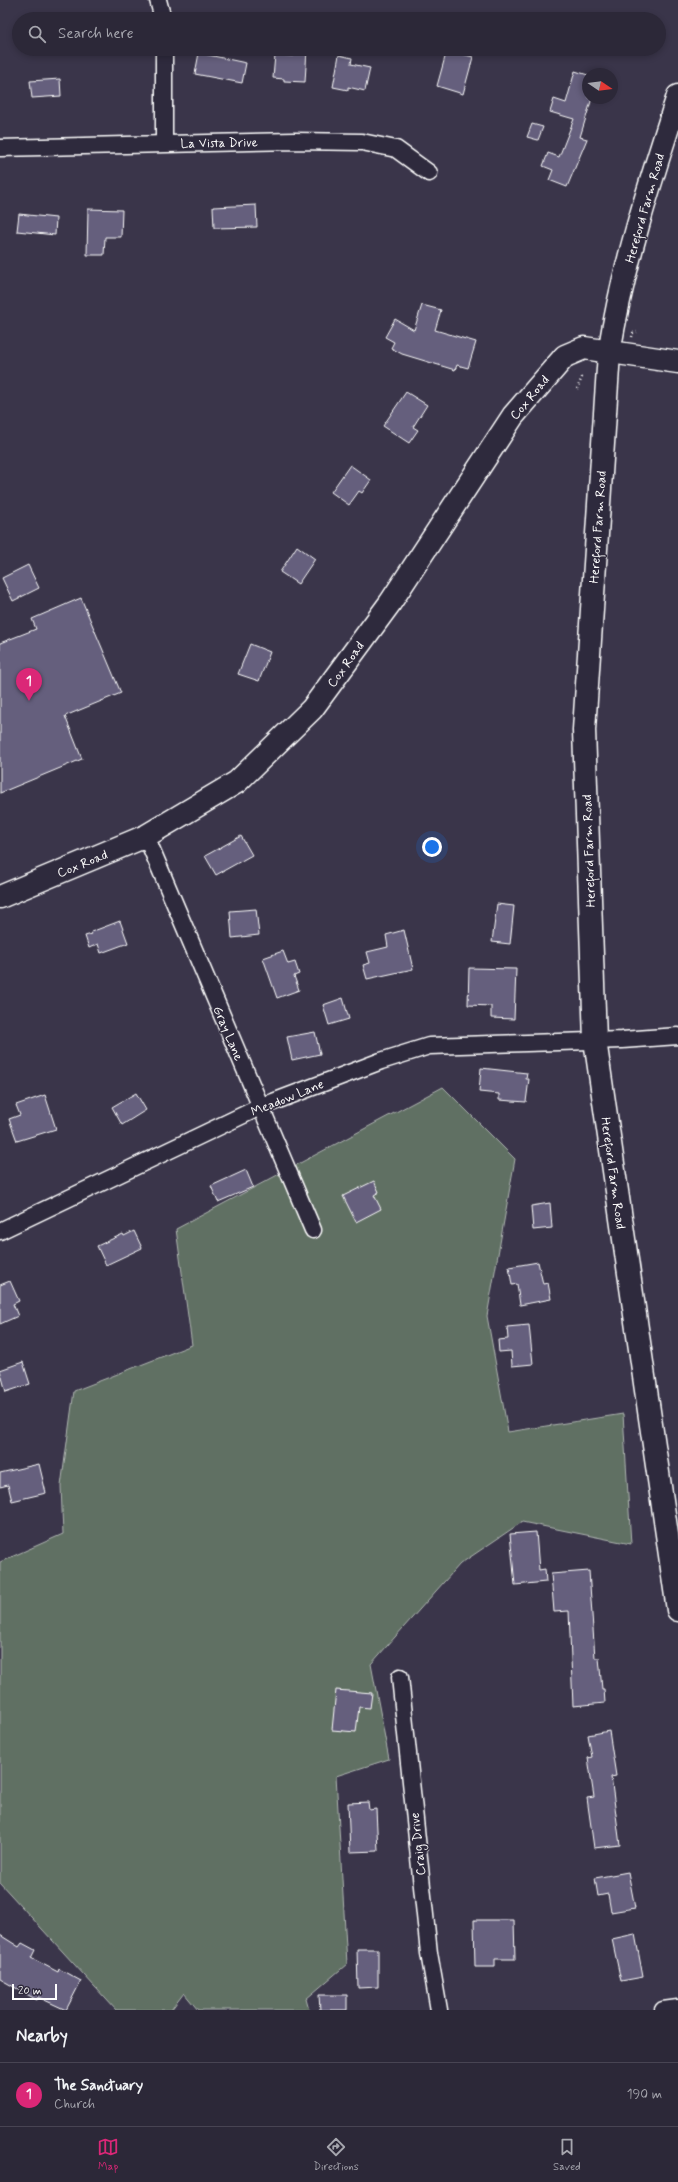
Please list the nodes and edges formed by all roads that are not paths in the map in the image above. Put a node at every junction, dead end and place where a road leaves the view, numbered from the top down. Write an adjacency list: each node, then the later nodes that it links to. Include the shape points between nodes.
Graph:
1 (158, 0): 2 (street)
2 (161, 12)
3 (164, 56): 5 (street)
4 (678, 96): 8 (street, Hereford Farm Road, via 644,201 614,319)
5 (164, 143): 6 (street, La Vista Drive); 7 (street, La Vista Drive, via 362,142 396,149)
6 (0, 148)
7 (429, 173)
8 (609, 352): 9 (street, Cox Road); 10 (street, Cox Road, via 584,348 574,351 558,363 532,393 513,416 390,603 312,709 237,782); 13 (street, Hereford Farm Road, via 584,730)
9 (678, 362)
10 (146, 836): 11 (street, Cox Road); 14 (street, Gray Lane)
11 (0, 897)
12 (678, 1036): 13 (street, Meadow Lane)
13 (595, 1040): 14 (street, Meadow Lane, via 429,1046 381,1061); 17 (street, Hereford Farm Road)
14 (260, 1107): 15 (street, Gray Lane); 16 (street, Meadow Lane)
15 (313, 1230)
16 (0, 1232)
17 (678, 1610)
18 (400, 1677): 20 (street, Craig Drive, via 429,1953)
19 (678, 2008): 21 (street)
20 (439, 2010)
21 (662, 2010)

